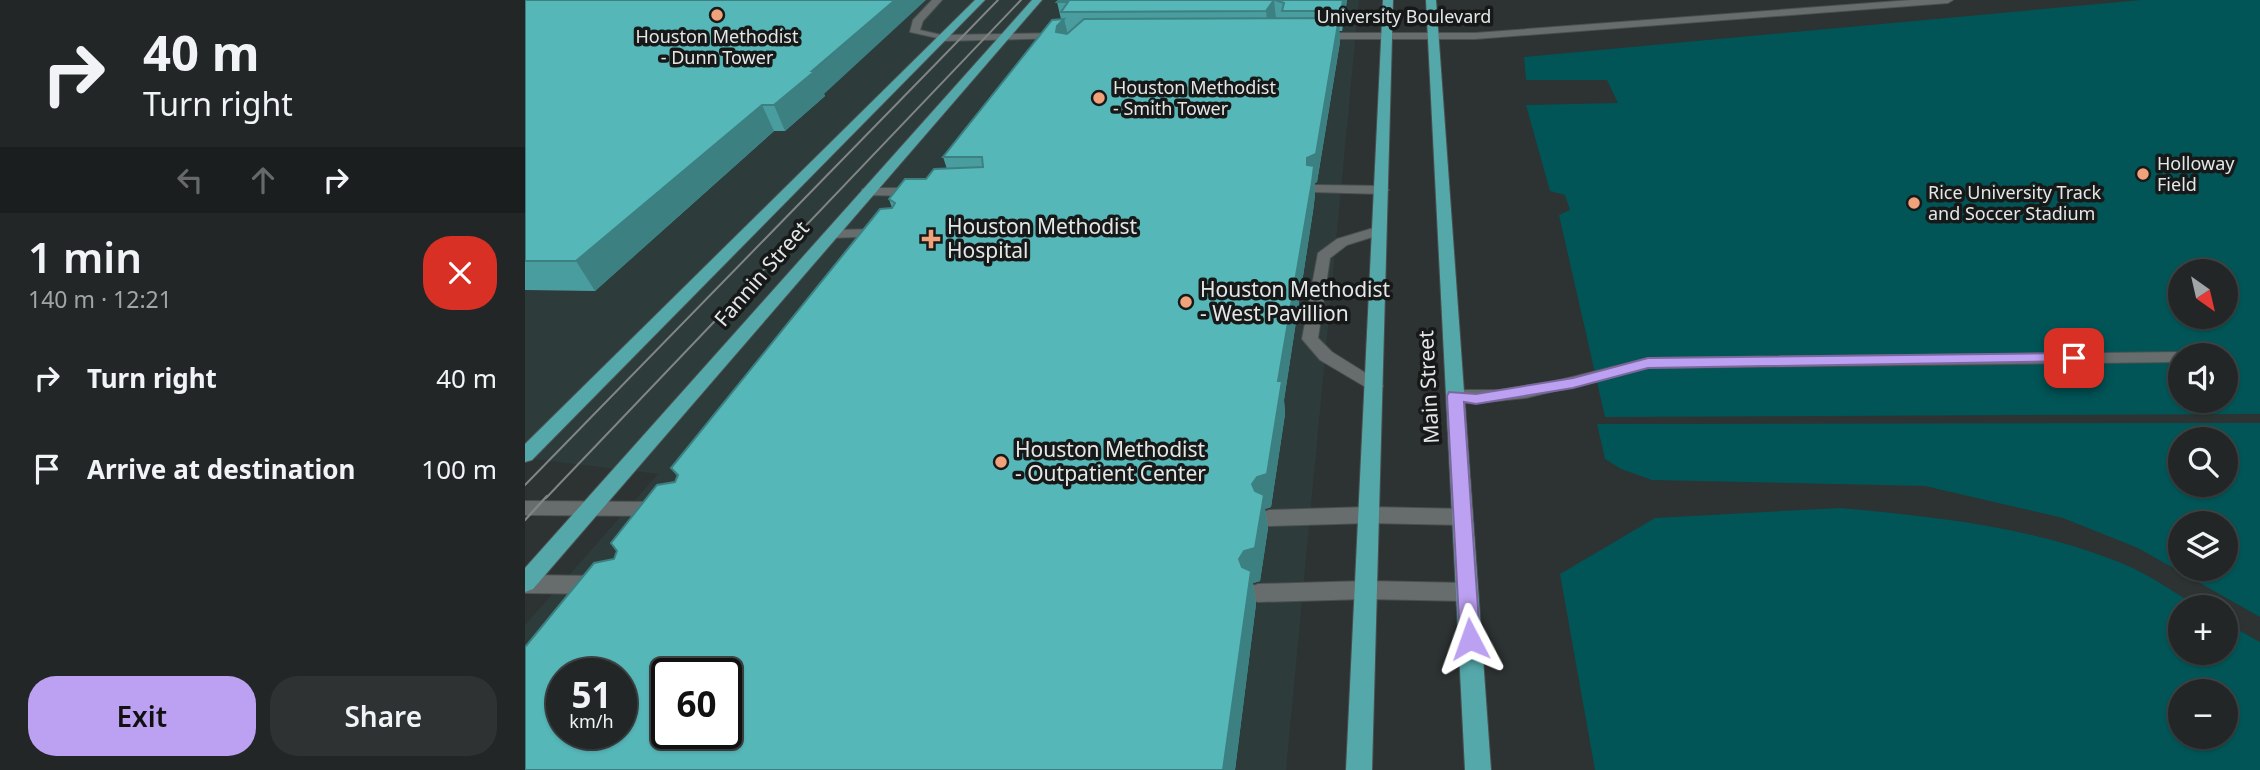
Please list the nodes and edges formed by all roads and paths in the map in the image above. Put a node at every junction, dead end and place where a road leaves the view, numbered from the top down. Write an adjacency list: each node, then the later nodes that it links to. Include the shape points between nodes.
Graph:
1 (937, 0): 14 (main road, via 918,20 915,32)
2 (980, 0): 14 (main road, Fannin Street)
3 (1037, 0): 9 (main road, Fannin Street)
4 (1388, 0): 12 (main road)
5 (1431, 0): 13 (main road, Main Street)
6 (1831, 0): 8 (main road)
7 (1948, 0): 8 (main road, University Boulevard)
8 (1841, 10): 13 (main road, University Boulevard)
9 (1005, 36): 10 (main road); 14 (main road); 17 (main road, Fannin Street)
10 (1077, 36)
11 (1308, 36): 12 (main road, University Boulevard)
12 (1388, 36): 13 (main road, University Boulevard); 16 (main road)
13 (1433, 36): 24 (main road, Main Street)
14 (942, 38): 25 (main road, Fannin Street)
15 (1316, 189): 16 (main road)
16 (1382, 190): 19 (main road)
17 (867, 192): 18 (main road); 21 (main road, Fannin Street)
18 (925, 192)
19 (1380, 230): 23 (main road); 23 (main road, via 1342,242 1322,256 1310,339 1326,356)
20 (896, 233): 21 (main road)
21 (830, 234): 27 (main road, Fannin Street)
22 (2168, 356): 24 (main road, via 1648,363 1573,383 1476,399)
23 (1374, 386): 29 (main road)
24 (1455, 396): 30 (main road, Main Street)
25 (525, 455)
26 (525, 508): 27 (main road)
27 (588, 508): 28 (main road); 32 (main road, Fannin Street)
28 (679, 509)
29 (1369, 515): 30 (main road); 31 (main road); 34 (main road)
30 (1463, 517): 35 (main road, Main Street)
31 (1269, 518)
32 (525, 583): 33 (main road)
33 (622, 585)
34 (1366, 590): 35 (main road); 36 (main road); 37 (main road)
35 (1467, 592): 38 (main road, Main Street)
36 (1258, 593)
37 (1359, 770)
38 (1478, 770)

